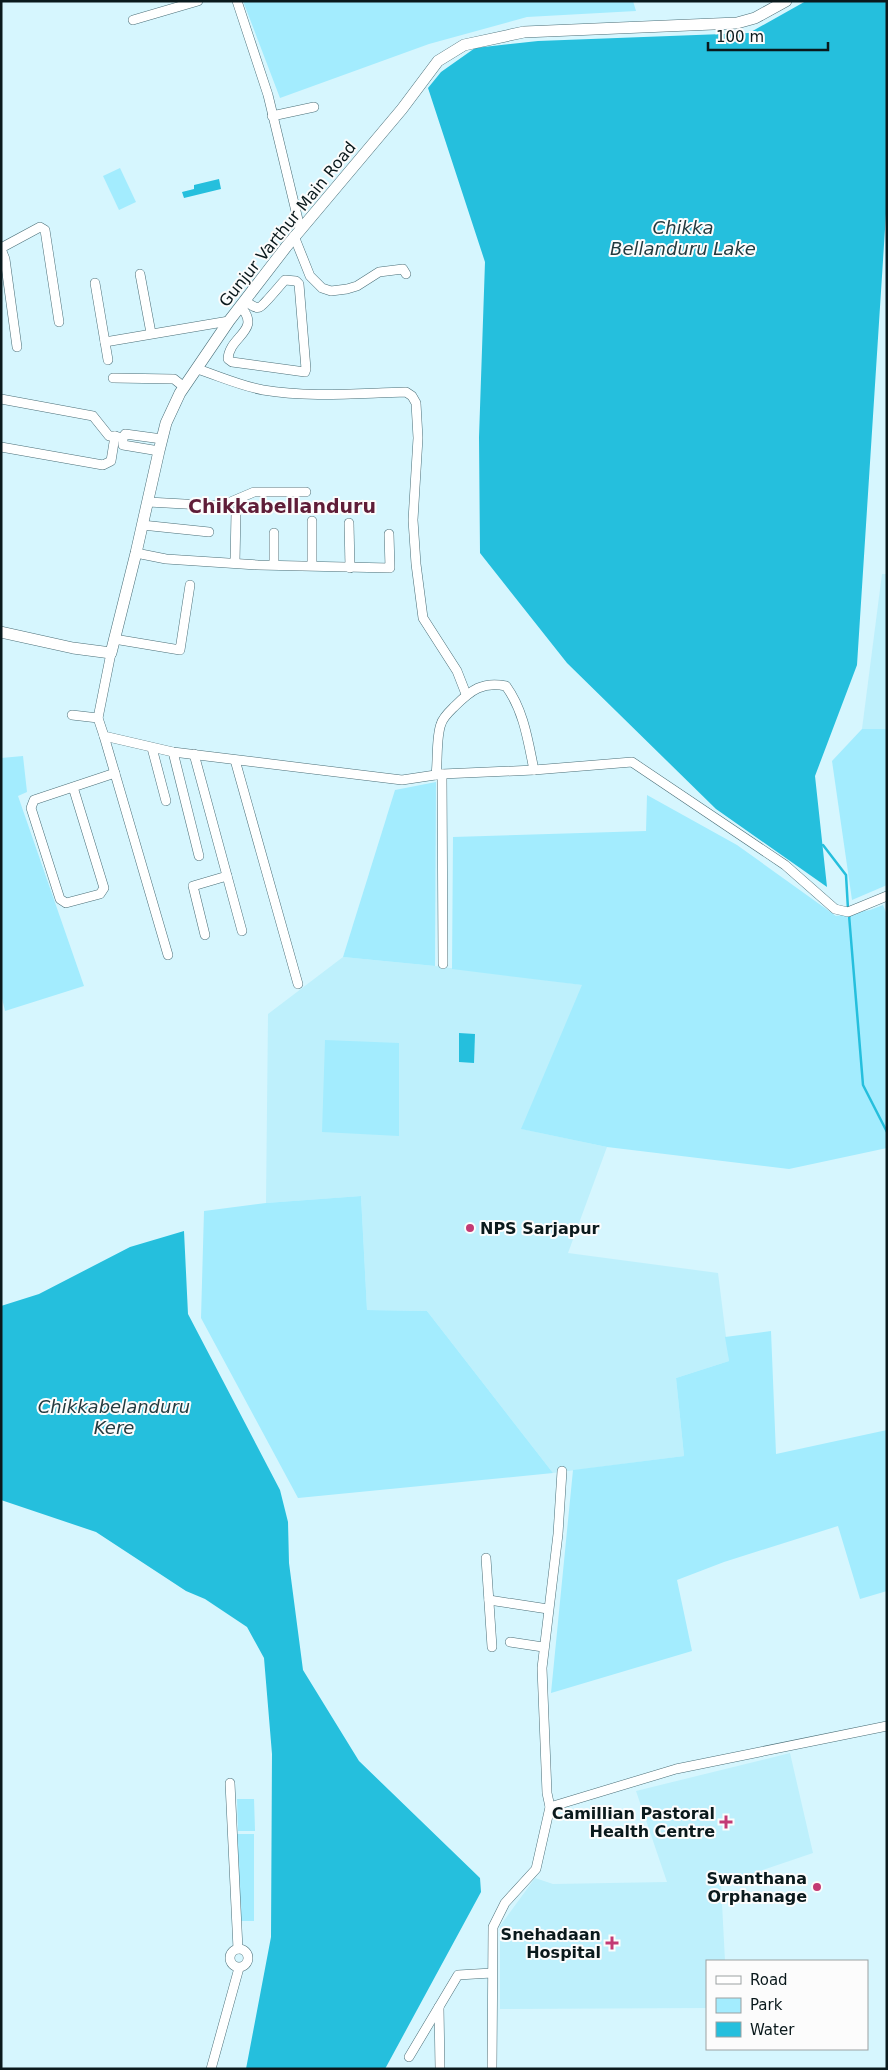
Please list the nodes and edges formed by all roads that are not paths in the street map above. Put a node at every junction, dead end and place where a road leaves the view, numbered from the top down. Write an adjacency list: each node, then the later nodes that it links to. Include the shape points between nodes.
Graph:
1 (198, 1): 4 (street)
2 (237, 1): 6 (street)
3 (786, 1): 7 (main road, Gunjur Varthur Main Road, via 755,18 737,23 524,32 464,45 438,61 402,109)
4 (133, 20)
5 (314, 107): 6 (street)
6 (272, 116): 7 (street)
7 (297, 232): 10 (street, via 310,276 322,288 330,291 357,286 379,272 403,269); 12 (main road, Gunjur Varthur Main Road)
8 (1, 249): 14 (street, via 40,227 45,230); 17 (street)
9 (140, 274): 15 (street)
10 (406, 274)
11 (95, 283): 16 (street)
12 (243, 304): 12 (street, via 259,308 285,280 299,284 305,372 228,359 228,352 249,324); 13 (main road, Gunjur Varthur Main Road)
13 (229, 321): 15 (street); 19 (main road, Gunjur Varthur Main Road)
14 (59, 322)
15 (151, 334): 16 (street)
16 (105, 342): 18 (street)
17 (17, 347)
18 (108, 360)
19 (197, 369): 21 (main road, Gunjur Varthur Main Road); 44 (street, via 262,390 337,394 406,392 412,396 416,403 418,438 413,520 423,618 457,672)
20 (113, 378): 21 (street, via 174,379)
21 (184, 386): 24 (main road, Gunjur Varthur Main Road, via 166,423)
22 (1, 399): 23 (street, via 93,416 109,436)
23 (119, 437): 24 (street, via 123,445); 25 (street, via 111,461 104,465)
24 (160, 445): 27 (main road, Gunjur Varthur Main Road)
25 (1, 447)
26 (306, 492): 27 (street, via 254,492 221,506)
27 (148, 502): 31 (main road, Gunjur Varthur Main Road)
28 (236, 512): 36 (street)
29 (312, 521): 38 (street)
30 (349, 523): 39 (street)
31 (142, 525): 32 (street); 35 (main road, Gunjur Varthur Main Road)
32 (209, 532)
33 (274, 533): 37 (street)
34 (389, 534): 39 (street, via 390,568)
35 (136, 553): 36 (street, via 166,559); 42 (main road, Gunjur Varthur Main Road)
36 (235, 562): 37 (street)
37 (274, 564): 38 (street)
38 (312, 565): 39 (street)
39 (350, 568)
40 (190, 586): 42 (street, via 180,650)
41 (1, 632): 43 (main road)
42 (114, 639): 43 (main road, Gunjur Varthur Main Road)
43 (111, 653): 46 (street)
44 (466, 694): 52 (street, via 494,683 506,686 516,700); 54 (street, via 440,725)
45 (72, 715): 46 (street)
46 (98, 718): 47 (street)
47 (104, 736): 48 (street); 53 (street)
48 (152, 748): 49 (street); 56 (street)
49 (173, 752): 50 (street); 57 (street)
50 (194, 754): 51 (street); 58 (street)
51 (235, 760): 54 (street, via 402,780); 64 (street)
52 (534, 770): 54 (street); 59 (street, via 632,762 785,865 834,909 848,912)
53 (115, 772): 55 (street); 62 (street)
54 (439, 774): 63 (street)
55 (73, 787): 55 (street, via 104,888 100,894 66,903 60,899 31,808 34,800)
56 (166, 802)
57 (200, 856)
58 (227, 876): 60 (street); 61 (street, via 193,886)
59 (887, 896)
60 (242, 932)
61 (205, 936)
62 (168, 955)
63 (443, 964)
64 (298, 984)
65 (562, 1472): 68 (street)
66 (486, 1558): 67 (street)
67 (489, 1600): 68 (street); 70 (street)
68 (548, 1609): 71 (street)
69 (510, 1642): 71 (street)
70 (492, 1647)
71 (543, 1647): 74 (street, via 546,1783)
72 (887, 1726): 74 (street, via 676,1769)
73 (230, 1783): 78 (street, via 238,1949 248,1956 246,1964 239,1968)
74 (550, 1807): 75 (street, via 536,1869 505,1903 493,1926)
75 (492, 1972): 76 (street, via 458,1975); 80 (street)
76 (439, 2006): 77 (street); 79 (street)
77 (409, 2057)
78 (211, 2069)
79 (440, 2069)
80 (492, 2069)

